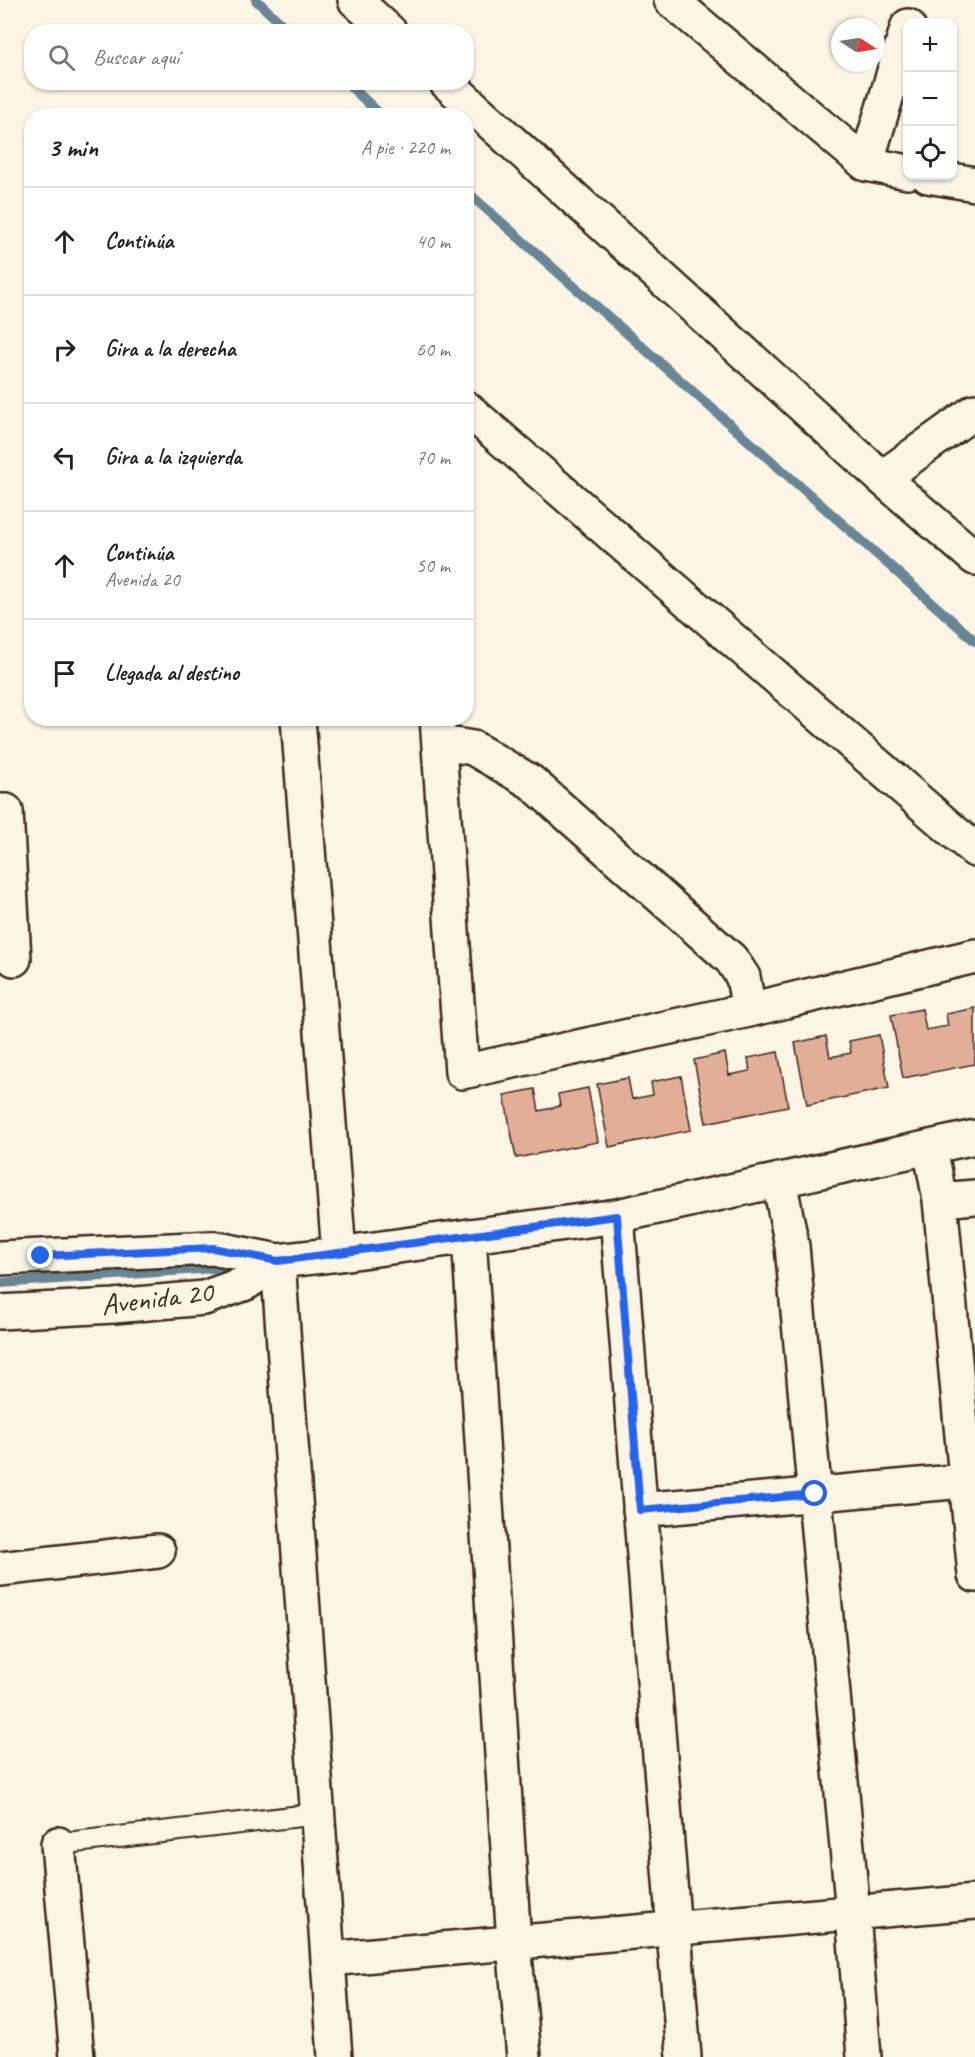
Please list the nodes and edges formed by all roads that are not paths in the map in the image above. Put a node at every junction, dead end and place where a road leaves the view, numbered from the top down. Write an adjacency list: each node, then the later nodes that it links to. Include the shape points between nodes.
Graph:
1 (355, 0): 5 (street)
2 (671, 0): 8 (street)
3 (916, 0): 4 (street)
4 (910, 18)
5 (381, 24)
6 (903, 42): 8 (street)
7 (455, 90): 14 (street)
8 (866, 164): 9 (street)
9 (903, 171)
10 (952, 180): 11 (street)
11 (975, 184)
12 (975, 411): 14 (street)
13 (474, 415): 19 (street)
14 (882, 478): 15 (street)
15 (975, 558)
16 (299, 726): 30 (street)
17 (438, 733): 22 (street, via 454,745 473,748 531,782 731,959 743,977); 22 (street, via 462,1072)
18 (0, 811): 21 (street, via 6,811)
19 (975, 850)
20 (975, 956): 22 (street)
21 (14, 959)
22 (749, 1010)
23 (975, 1137): 24 (street)
24 (930, 1147): 25 (street); 27 (street)
25 (779, 1180): 28 (street); 35 (street, via 792,1246)
26 (975, 1197): 27 (street)
27 (940, 1200): 34 (street)
28 (617, 1216): 29 (street); 36 (street)
29 (469, 1236): 30 (street); 45 (street)
30 (339, 1254): 32 (street)
31 (0, 1258): 32 (street, Avenida 20, via 213,1248)
32 (278, 1261): 33 (street, Avenida 20, via 246,1283 204,1298); 40 (street)
33 (0, 1312)
34 (971, 1480): 35 (street); 39 (street)
35 (815, 1494): 36 (street); 43 (street)
36 (640, 1510): 44 (street)
37 (158, 1551): 38 (street)
38 (0, 1569)
39 (975, 1575)
40 (318, 1814): 41 (lane); 46 (street)
41 (58, 1844): 47 (street)
42 (975, 1902): 43 (street)
43 (853, 1912): 44 (street); 51 (street)
44 (672, 1928): 45 (street); 50 (street)
45 (514, 1943): 46 (street); 49 (street)
46 (328, 1959): 48 (street)
47 (77, 2057)
48 (335, 2057)
49 (524, 2057)
50 (684, 2057)
51 (864, 2057)

